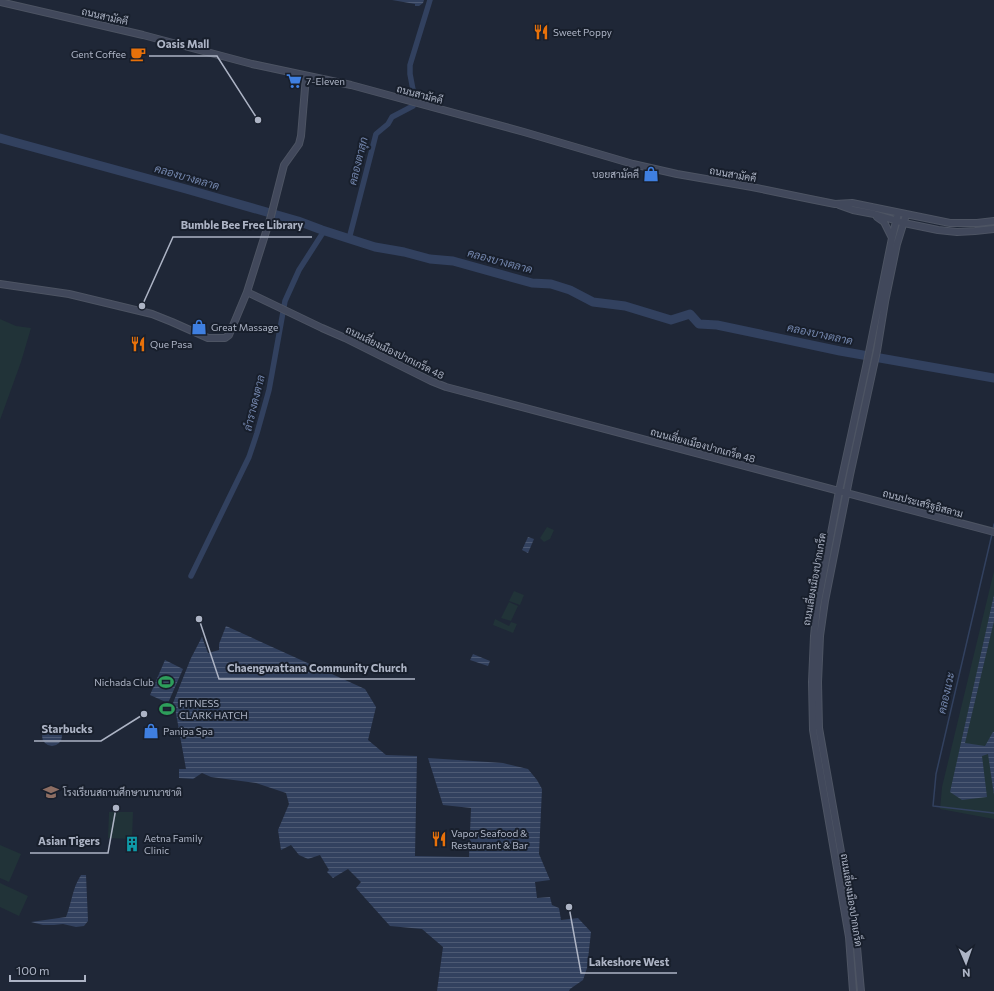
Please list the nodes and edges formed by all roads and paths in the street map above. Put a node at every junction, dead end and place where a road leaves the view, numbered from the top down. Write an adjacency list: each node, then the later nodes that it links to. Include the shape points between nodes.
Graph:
1 (0, 2): 2 (main road, ถนนสามัคคี)
2 (306, 76): 3 (main road, ถนนสามัคคี, via 351,85 633,164); 13 (main road, via 299,144 284,165)
3 (835, 204): 4 (main road, ถนนสามัคคี, via 852,203); 5 (main road, ถนนสามัคคี)
4 (898, 213): 6 (main road, ถนนสามัคคี); 8 (main road, ถนนเลี่ยงเมืองปากเกร็ด)
5 (874, 214): 8 (main road, ถนนสามัคคี); 11 (main road, via 884,222)
6 (906, 215): 7 (main road, ถนนสามัคคี, via 950,224); 9 (main road, ถนนเลี่ยงเมืองปากเกร็ด)
7 (994, 220)
8 (896, 221): 9 (main road, ถนนสามัคคี); 11 (main road, ถนนเลี่ยงเมืองปากเกร็ด)
9 (904, 223): 10 (main road, ถนนสามัคคี, via 957,232); 14 (main road, ถนนเลี่ยงเมืองปากเกร็ด, via 897,244 877,350)
10 (994, 229)
11 (892, 238): 14 (main road, ถนนเลี่ยงเมืองปากเกร็ด, via 870,348)
12 (0, 284): 13 (main road, via 69,294 152,314 208,338 225,338 229,335)
13 (247, 292): 15 (main road, ถนนเลี่ยงเมืองปากเกร็ด 48, via 446,387)
14 (871, 363): 15 (main road, ถนนเลี่ยงเมืองปากเกร็ด); 16 (main road, ถนนเลี่ยงเมืองปากเกร็ด)
15 (840, 491): 16 (main road, ถนนเลี่ยงเมืองปากเกร็ด 48); 18 (main road, ถนนเลี่ยงเมืองปากเกร็ด, via 814,636 813,730 849,937)
16 (847, 493): 17 (main road, ถนนประเสริฐอิสลาม); 19 (main road, ถนนเลี่ยงเมืองปากเกร็ด, via 820,636 819,728 856,936)
17 (992, 532)
18 (853, 991)
19 (861, 991)

